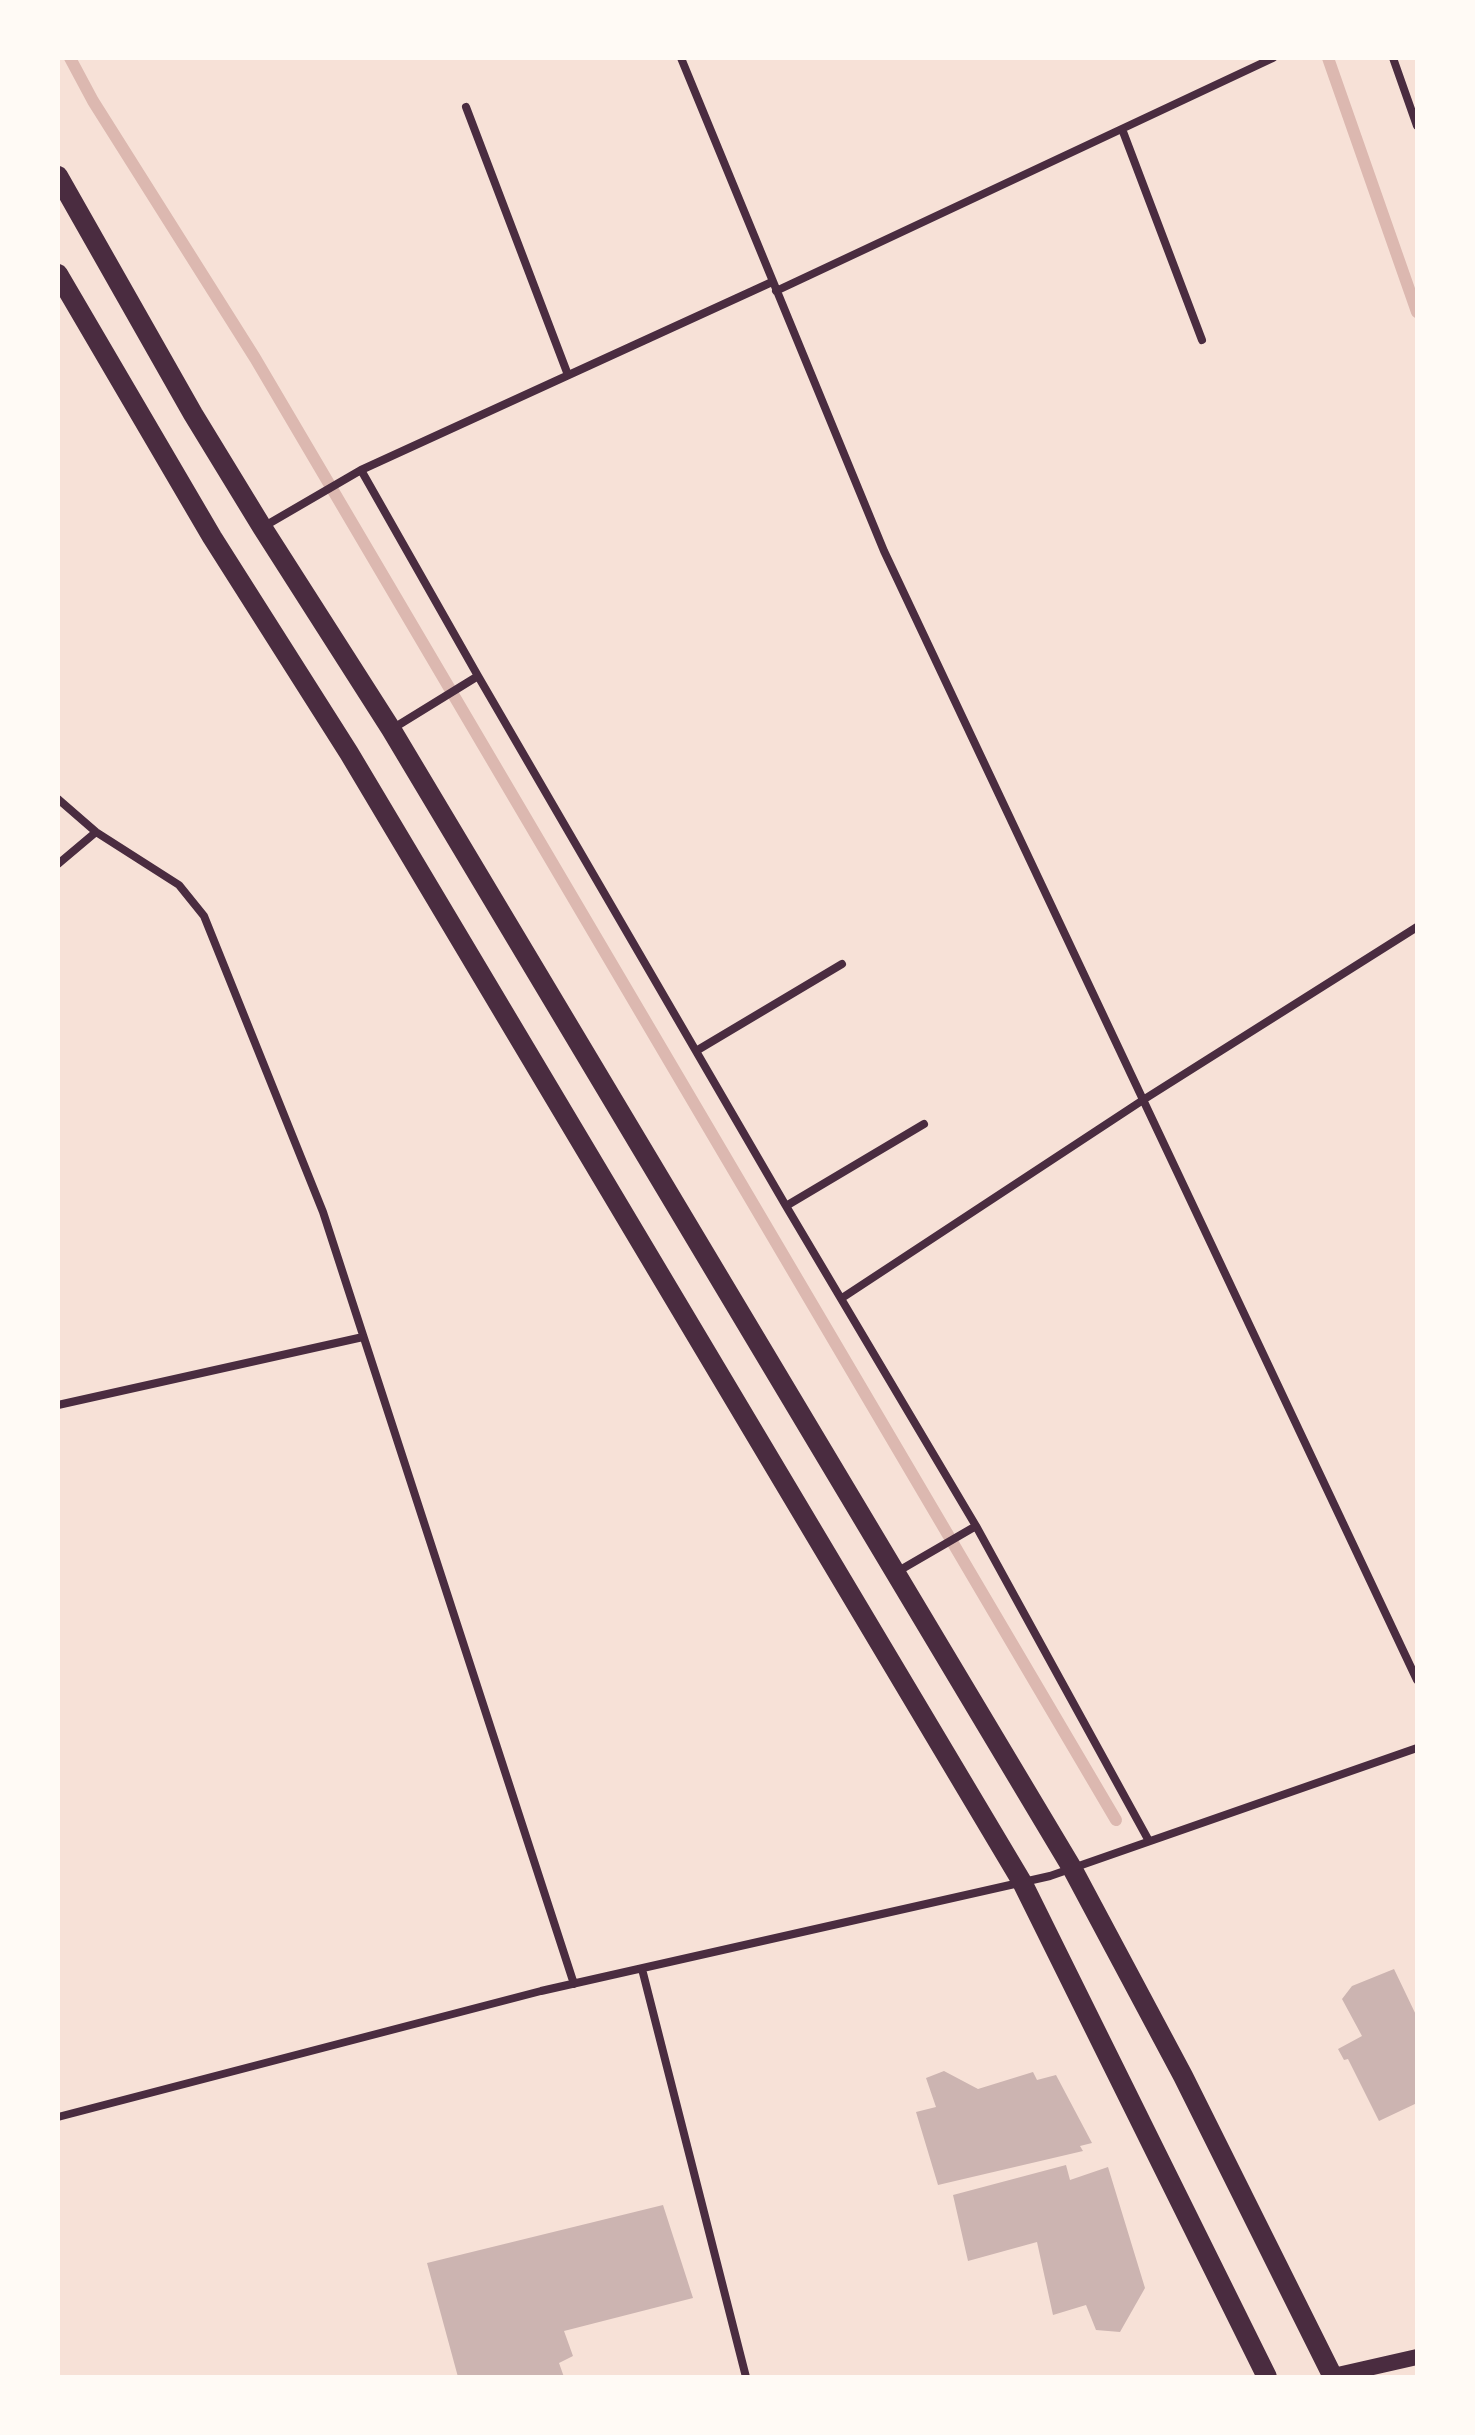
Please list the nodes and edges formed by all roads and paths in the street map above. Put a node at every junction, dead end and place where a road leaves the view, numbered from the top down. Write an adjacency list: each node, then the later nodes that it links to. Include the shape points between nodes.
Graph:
1 (681, 58): 9 (street)
2 (1273, 58): 6 (street)
3 (1393, 58): 5 (street)
4 (466, 107): 12 (street)
5 (1417, 126)
6 (1122, 129): 10 (street); 11 (street)
7 (58, 176): 14 (main road)
8 (58, 274): 35 (main road)
9 (772, 282): 10 (street); 12 (street)
10 (776, 291): 23 (street, via 884,551)
11 (1202, 340)
12 (568, 375): 13 (street)
13 (361, 470): 14 (street); 15 (street)
14 (262, 527): 16 (main road)
15 (478, 676): 16 (street); 22 (street)
16 (391, 729): 30 (main road)
17 (58, 799): 18 (street)
18 (96, 832): 19 (street); 27 (street, via 179,885 204,916 323,1212)
19 (58, 864)
20 (1417, 927): 23 (street)
21 (842, 964): 22 (street)
22 (696, 1051): 25 (street)
23 (1143, 1100): 26 (street); 31 (street)
24 (924, 1124): 25 (street)
25 (786, 1206): 26 (street)
26 (842, 1298): 29 (street)
27 (363, 1337): 28 (street); 37 (street)
28 (58, 1405)
29 (976, 1526): 30 (street); 33 (street)
30 (895, 1573): 34 (main road)
31 (1417, 1680)
32 (1417, 1748): 33 (street)
33 (1149, 1841): 34 (street)
34 (1072, 1868): 35 (street); 42 (main road, via 1183,2076)
35 (1022, 1882): 36 (street); 41 (main road)
36 (642, 1969): 37 (street); 40 (street)
37 (574, 1984): 38 (street)
38 (58, 2117)
39 (1417, 2357): 42 (main road)
40 (746, 2377)
41 (1267, 2377)
42 (1332, 2377)

